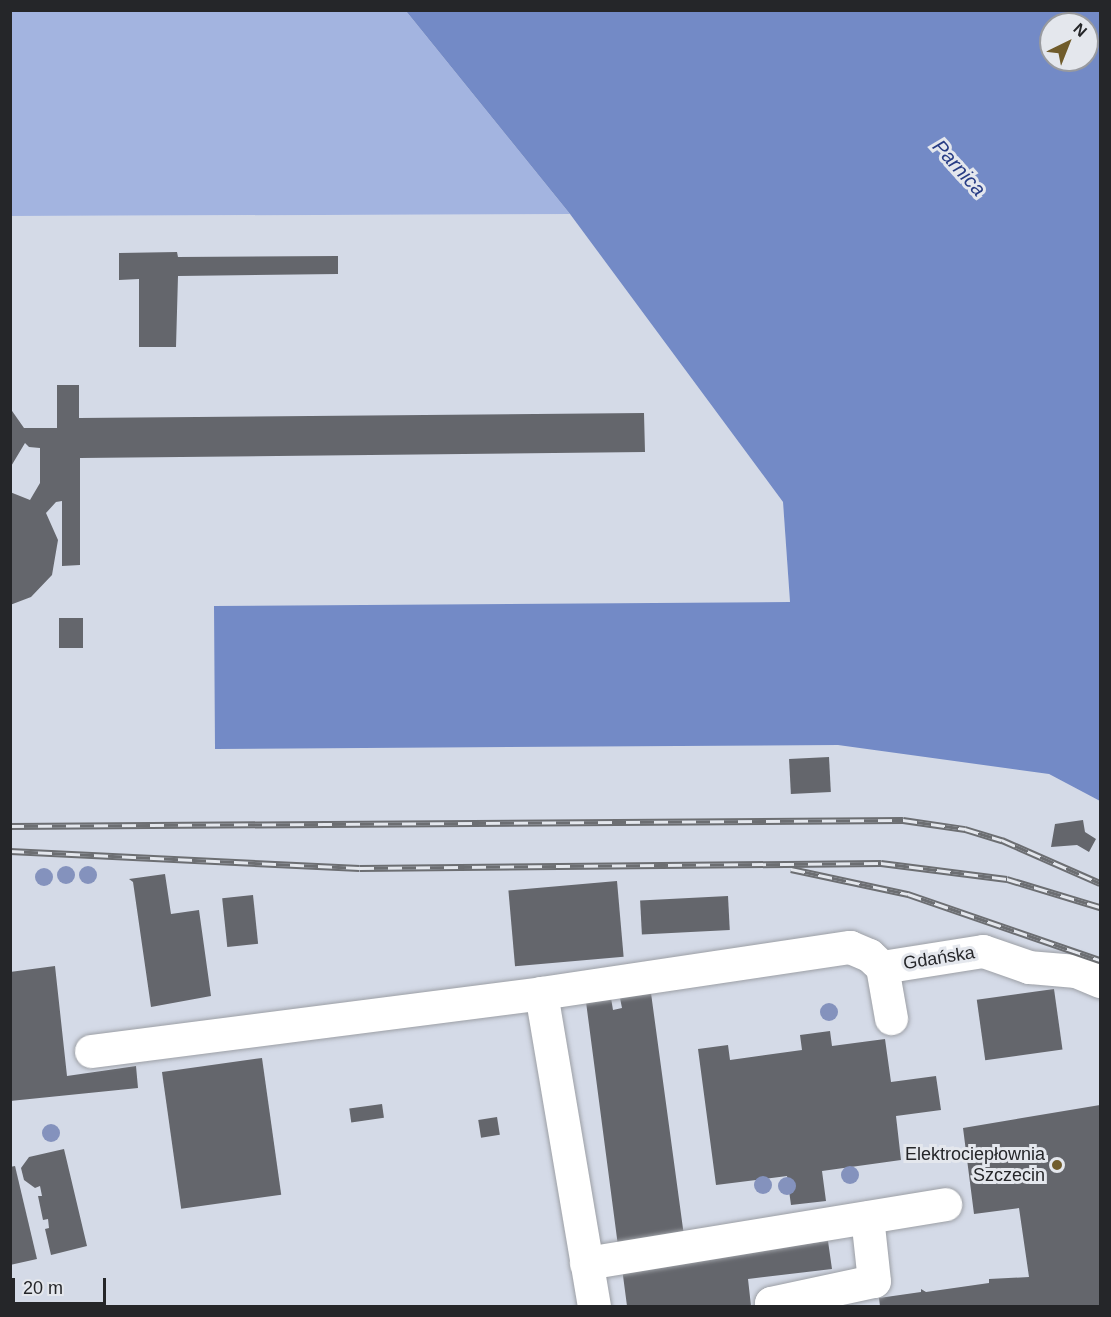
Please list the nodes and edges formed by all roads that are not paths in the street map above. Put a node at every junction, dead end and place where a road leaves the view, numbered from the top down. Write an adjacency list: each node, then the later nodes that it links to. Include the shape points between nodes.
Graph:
1 (882, 968): 2 (lane, Gdańska, via 983,951 1029,967 1076,971); 3 (lane, via 870,955 850,947); 4 (lane)
2 (1101, 981)
3 (541, 993): 5 (lane); 8 (lane)
4 (891, 1018)
5 (91, 1051)
6 (945, 1204): 7 (lane)
7 (867, 1217): 8 (lane); 10 (lane, via 874,1281)
8 (586, 1263): 9 (lane)
9 (594, 1306)
10 (771, 1306)

